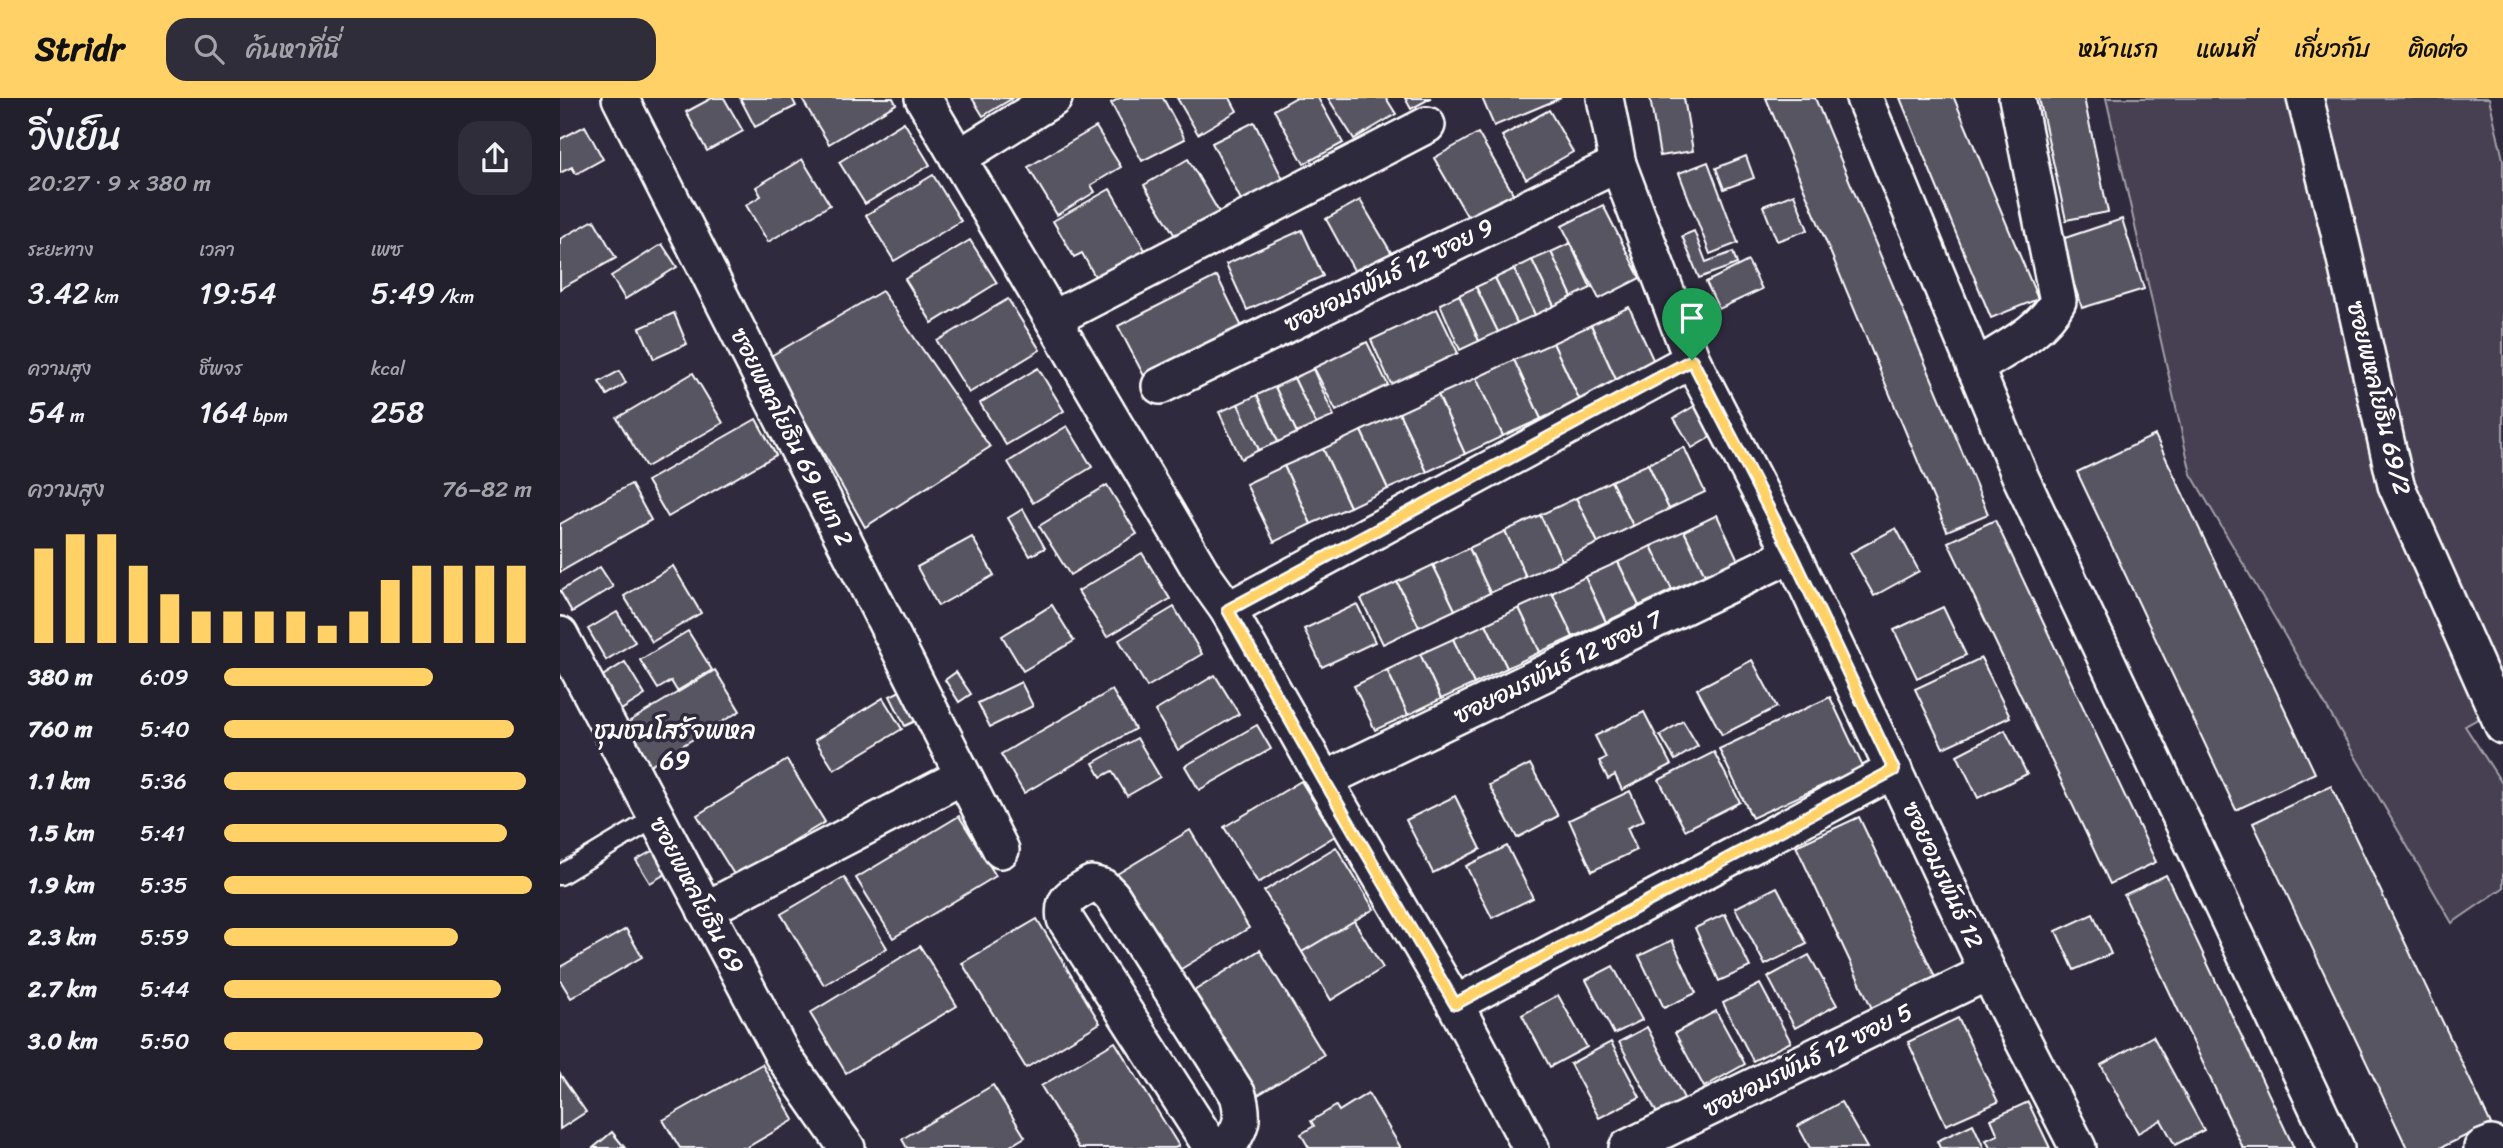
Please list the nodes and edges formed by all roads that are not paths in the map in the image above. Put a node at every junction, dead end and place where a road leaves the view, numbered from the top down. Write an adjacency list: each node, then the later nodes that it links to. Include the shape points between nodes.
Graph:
1 (620, 98): 20 (street, ซอยพหลโยธิน 69 แยก 2)
2 (923, 98): 9 (street)
3 (1054, 98): 9 (street)
4 (1605, 98): 10 (street, ซอยอมรพันธ์ 12)
5 (1864, 98): 13 (street)
6 (2017, 98): 13 (street, via 2058,302 2037,327)
7 (2305, 98): 18 (street, ซอยพหลโยธิน 69/2, via 2396,485)
8 (1427, 125): 11 (street)
9 (958, 158): 11 (street)
10 (1618, 164): 12 (street, ซอยอมรพันธ์ 12); 14 (street, ซอยอมรพันธ์ 12 ซอย 9)
11 (1053, 319): 16 (street)
12 (1692, 360): 15 (street, ซอยอมรพันธ์ 12); 16 (street)
13 (1975, 368): 34 (street, via 2020,476)
14 (1160, 386)
15 (1792, 554): 19 (street, ซอยอมรพันธ์ 12); 21 (street, ซอยอมรพันธ์ 12 ซอย 7)
16 (1228, 610): 21 (street)
17 (560, 635): 22 (street, ซอยพหลโยธิน 69)
18 (2503, 726)
19 (1894, 770): 26 (street, ซอยอมรพันธ์ 12); 27 (street)
20 (963, 776): 23 (street, ซอยพหลโยธิน 69 แยก 2); 25 (street)
21 (1324, 780): 27 (street)
22 (656, 818): 24 (lane); 25 (street, ซอยพหลโยธิน 69)
23 (1001, 850)
24 (560, 875)
25 (705, 910): 28 (street, ซอยพหลโยธิน 69, via 782,1056)
26 (1988, 972): 32 (street, ซอยอมรพันธ์ 12 ซอย 5); 33 (street, ซอยอมรพันธ์ 12)
27 (1455, 1004): 31 (street)
28 (846, 1148)
29 (1212, 1148): 30 (street, via 1065,919 1063,908 1068,899 1091,884 1112,896 1238,1095 1243,1113)
30 (1227, 1148)
31 (1531, 1148)
32 (1627, 1148)
33 (2078, 1148)
34 (2336, 1148)

